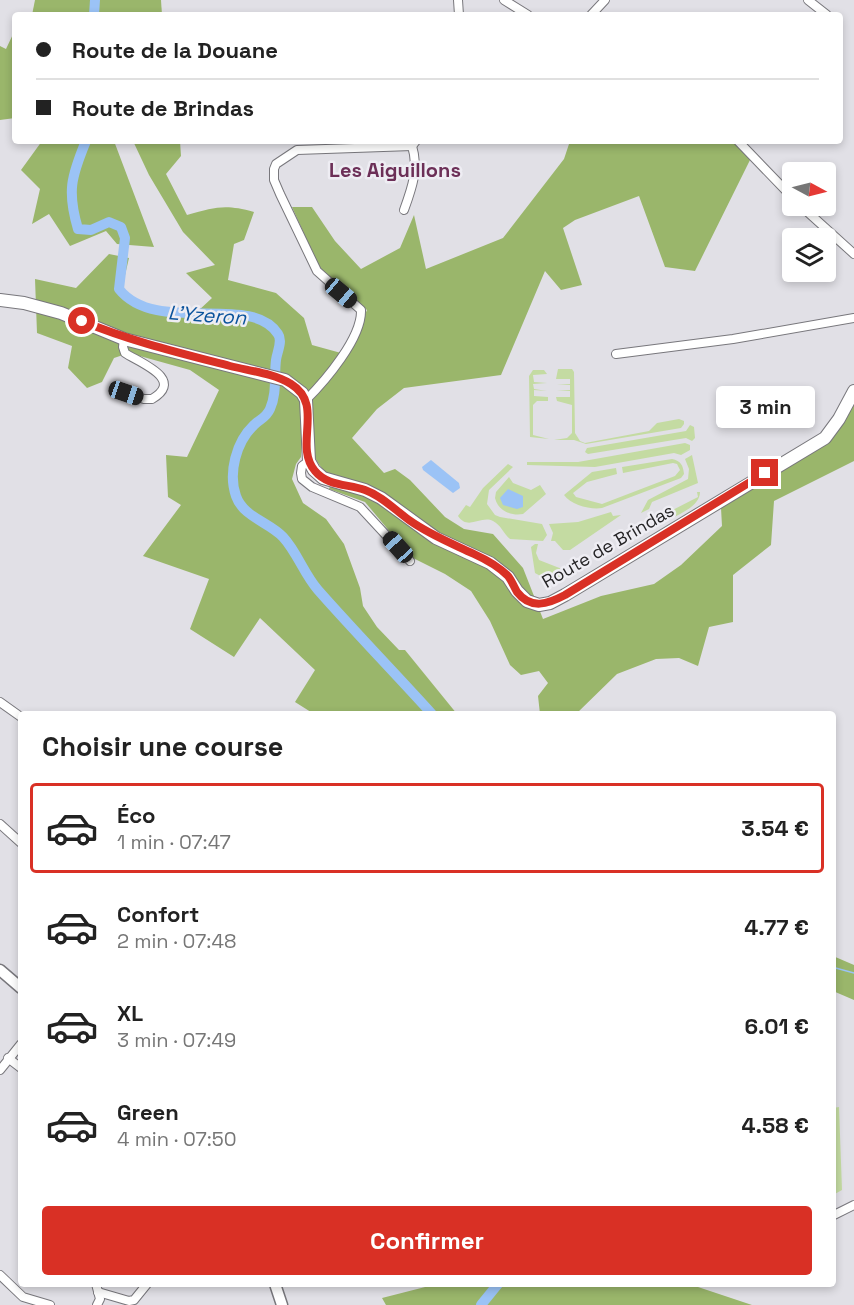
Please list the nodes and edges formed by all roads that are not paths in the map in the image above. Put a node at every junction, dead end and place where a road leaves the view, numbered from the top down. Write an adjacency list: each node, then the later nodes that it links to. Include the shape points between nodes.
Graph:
1 (504, 0): 4 (street)
2 (605, 0): 5 (street)
3 (808, 0): 6 (street)
4 (523, 12)
5 (594, 12)
6 (823, 12)
7 (414, 144): 10 (street, via 414,184); 19 (street, via 297,150 276,164 277,187 317,271 361,310 345,352)
8 (741, 144): 9 (street)
9 (782, 187)
10 (404, 210)
11 (812, 216): 12 (street)
12 (854, 254)
13 (0, 300): 15 (main road, via 61,313)
14 (854, 318): 16 (street)
15 (124, 339): 17 (street, via 125,353 159,372 162,389 152,399 144,399); 19 (main road, via 256,372 293,385)
16 (616, 354)
17 (114, 389)
18 (854, 391): 20 (main road, Route de Brindas, via 825,438 565,595 538,605 523,598 508,577 490,563 436,538 373,494 323,478)
19 (306, 400): 20 (main road)
20 (309, 461): 21 (street, via 302,466 301,473 307,484 360,507)
21 (410, 561)
22 (0, 702): 23 (street)
23 (18, 715)
24 (2, 830): 25 (street)
25 (18, 841)
26 (0, 970): 27 (main road)
27 (18, 985)
28 (18, 1047): 29 (street)
29 (8, 1058): 30 (street); 31 (street)
30 (18, 1066)
31 (0, 1070)
32 (854, 1205): 33 (street)
33 (836, 1214)
34 (0, 1275): 38 (street, via 23,1297)
35 (145, 1287): 37 (street, via 129,1301)
36 (276, 1287): 40 (main road)
37 (97, 1288): 39 (street)
38 (50, 1305)
39 (97, 1305)
40 (282, 1305)

